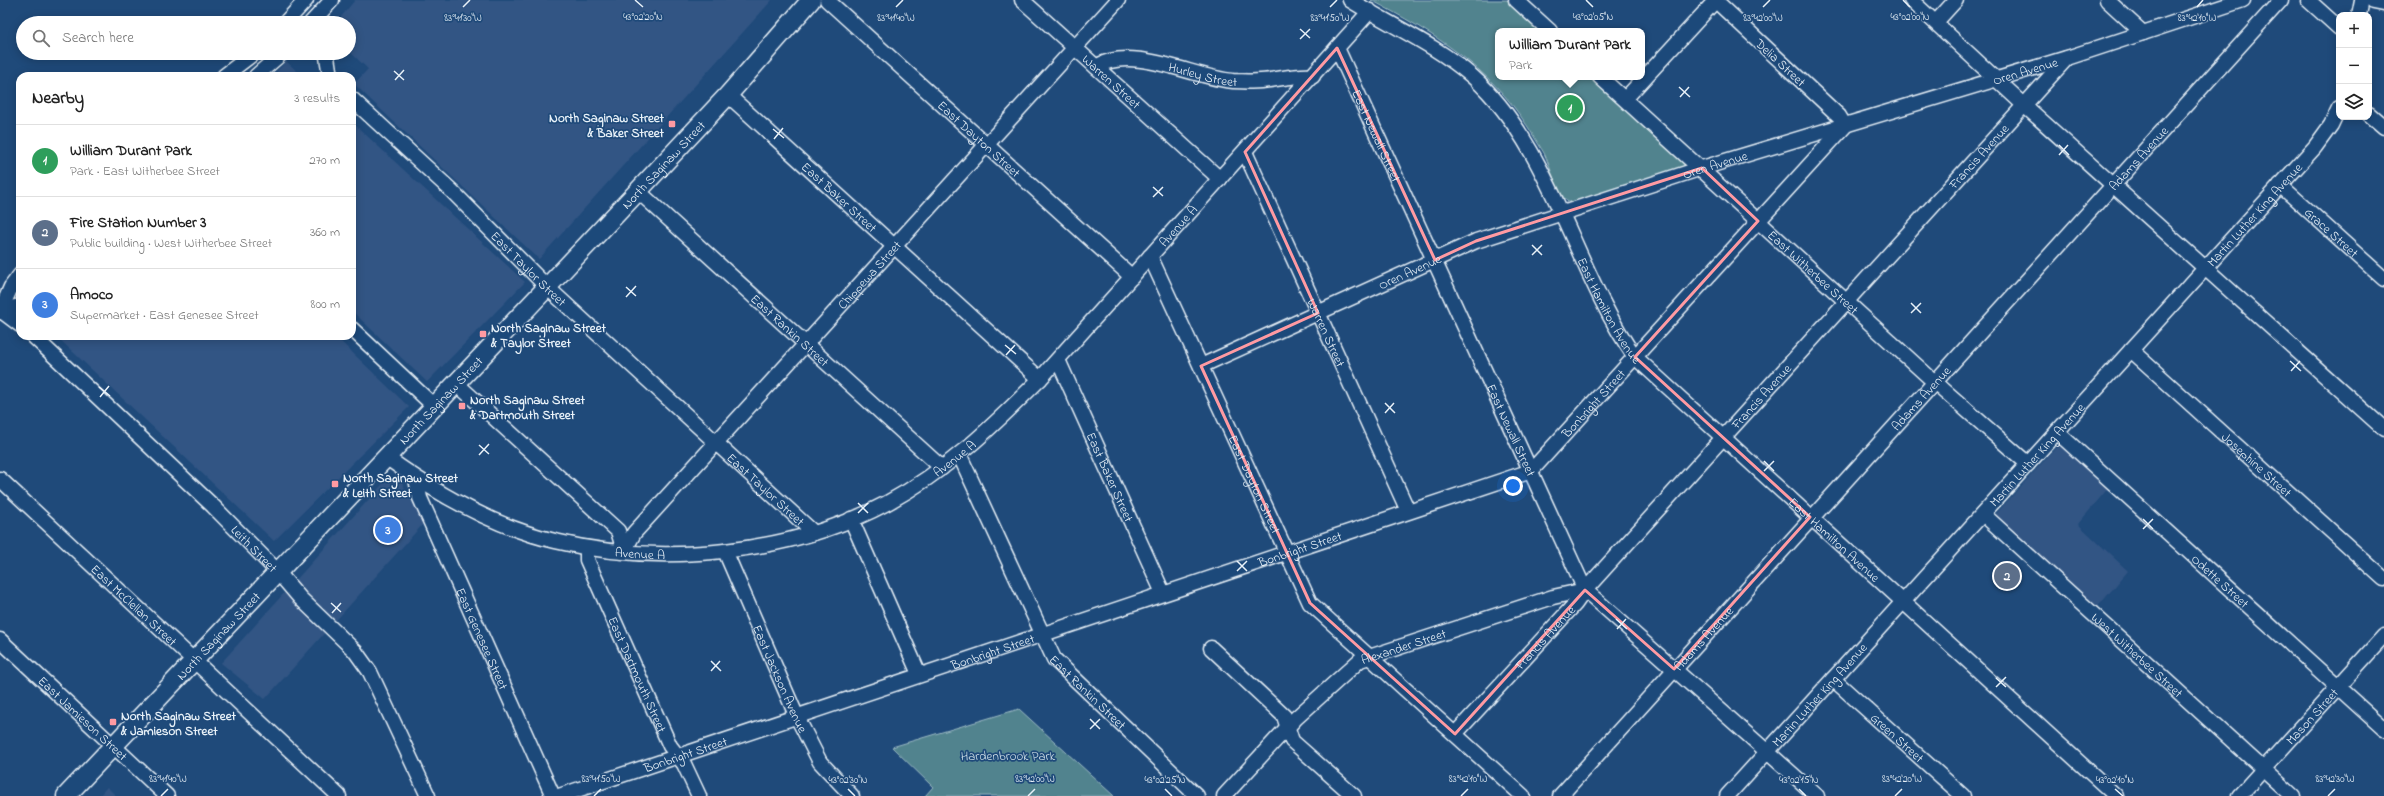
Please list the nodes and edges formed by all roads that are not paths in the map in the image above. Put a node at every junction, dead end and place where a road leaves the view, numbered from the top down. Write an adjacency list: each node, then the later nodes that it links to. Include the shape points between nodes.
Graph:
1 (306, 0): 23 (street)
2 (310, 0): 20 (street)
3 (332, 0): 20 (street)
4 (811, 0): 44 (main road, North Saginaw Street)
5 (827, 0): 52 (street, East Dayton Street)
6 (1022, 0): 29 (street, Warren Street)
7 (1118, 0): 29 (street, Chippewa Street)
8 (1350, 0): 21 (street, East Hamilton Avenue)
9 (1516, 0): 27 (street)
10 (1716, 0): 40 (street); 50 (street, Delia Street, via 1839,116)
11 (1911, 0): 25 (street)
12 (1956, 0): 25 (street)
13 (2107, 0): 28 (street)
14 (2243, 0): 28 (street, Oren Avenue)
15 (2281, 0): 56 (street, Adams Avenue)
16 (2308, 0): 26 (street)
17 (2362, 0): 22 (street)
18 (2374, 0): 19 (main road)
19 (2384, 2)
20 (322, 11): 24 (street)
21 (1370, 11): 30 (street, Avenue A); 59 (street, East Hamilton Avenue, via 1442,53 1490,94 1525,141)
22 (2360, 12)
23 (291, 16)
24 (317, 16)
25 (1936, 22): 41 (street)
26 (2336, 25)
27 (1547, 28)
28 (2143, 33): 31 (street, Oren Avenue)
29 (1075, 48): 35 (street, Warren Street); 52 (street, Chippewa Street)
30 (1338, 48): 39 (street, Avenue A); 63 (street, East Newall Street)
31 (2067, 58): 41 (street, Oren Avenue); 47 (street, Francis Avenue)
32 (245, 60): 36 (street)
33 (274, 60): 37 (street)
34 (327, 60): 38 (street)
35 (1096, 67): 39 (street, Hurley Street, via 1107,60 1137,60 1231,81); 55 (street, Warren Street)
36 (229, 72)
37 (261, 72)
38 (329, 72)
39 (1312, 76): 53 (street, Avenue A)
40 (1645, 77)
41 (1995, 78): 47 (street); 50 (street, Oren Avenue)
42 (1603, 80): 45 (street, East Witherbee Street)
43 (1642, 80): 45 (street)
44 (728, 95): 58 (main road, North Saginaw Street); 61 (street, East Baker Street)
45 (1625, 99): 54 (street, East Witherbee Street)
46 (356, 103): 68 (street, East Taylor Street, via 452,191)
47 (2024, 105): 56 (street); 69 (street, Francis Avenue)
48 (2336, 113): 57 (street, Martin Luther King Avenue, via 2324,135)
49 (2372, 117): 51 (street)
50 (1844, 126): 54 (street, Oren Avenue); 60 (street, Bonbright Street)
51 (2384, 127)
52 (986, 145): 61 (street, Chippewa Street); 65 (street, East Dayton Street)
53 (1245, 152): 55 (street, Avenue A); 72 (street, Warren Street)
54 (1702, 168): 59 (street, Oren Avenue); 60 (street, East Witherbee Street)
55 (1220, 179): 62 (street, Avenue A)
56 (2113, 185): 64 (street); 82 (street, Adams Avenue)
57 (2280, 185): 64 (street, Martin Luther King Avenue); 66 (street, Grace Street)
58 (638, 191): 68 (main road, North Saginaw Street); 76 (street, East Rankin Street)
59 (1561, 215): 63 (street, Oren Avenue, via 1476,241); 78 (street, East Hamilton Avenue, via 1607,313)
60 (1758, 221): 69 (street, East Witherbee Street); 78 (street, Bonbright Street)
61 (894, 247): 76 (street, Chippewa Street); 81 (street, East Baker Street)
62 (1150, 256): 65 (street, Avenue A); 80 (street, East Dayton Street)
63 (1435, 260): 72 (street, Oren Avenue); 93 (street, East Newall Street)
64 (2206, 267): 77 (street, Martin Luther King Avenue); 85 (street)
65 (1132, 277): 79 (street, Avenue A)
66 (2384, 279)
67 (16, 280): 71 (street)
68 (548, 288): 83 (main road, North Saginaw Street); 88 (street, East Taylor Street)
69 (1847, 302): 82 (street, East Witherbee Street); 87 (street, Francis Avenue)
70 (16, 307): 71 (street)
71 (0, 311): 73 (street)
72 (1318, 313): 80 (street, Oren Avenue); 96 (street, Warren Street)
73 (16, 322)
74 (356, 333): 84 (street)
75 (37, 340): 105 (street, Leith Street, via 213,506)
76 (806, 342): 88 (street, Chippewa Street); 92 (street, East Rankin Street)
77 (2131, 350): 86 (street, Martin Luther King Avenue); 106 (street, Josephine Street)
78 (1635, 357): 87 (street, East Hamilton Avenue); 93 (street, Bonbright Street)
79 (1058, 360): 81 (street, Avenue A); 108 (street, East Baker Street)
80 (1202, 366): 104 (street, East Dayton Street)
81 (1040, 379): 89 (street, Avenue A)
82 (1935, 382): 91 (street, East Witherbee Street); 98 (street, Adams Avenue)
83 (457, 384): 84 (main road, North Saginaw Street); 103 (street, via 618,531)
84 (435, 408): 90 (main road, North Saginaw Street)
85 (2384, 429)
86 (2057, 432): 91 (street, Martin Luther King Avenue); 119 (street, Odette Street)
87 (1723, 438): 98 (street, East Hamilton Avenue); 107 (street, Francis Avenue)
88 (716, 442): 100 (street, East Taylor Street); 103 (street, Chippewa Street, via 634,533)
89 (960, 456): 92 (street, Avenue A); 110 (street, East Rankin Street)
90 (386, 457): 95 (street, Avenue A); 105 (main road, North Saginaw Street)
91 (2028, 464): 97 (street, Martin Luther King Avenue)
92 (942, 468): 99 (street, Avenue A, via 886,503)
93 (1531, 471): 96 (street, Bonbright Street); 107 (street, East Newall Street)
94 (0, 479): 115 (street, East McClellan Street, via 181,650)
95 (416, 479): 101 (street, Avenue A, via 484,516 528,533); 132 (street, East Genesee Street, via 420,498)
96 (1408, 512): 104 (street, Bonbright Street)
97 (1982, 514): 109 (street, Martin Luther King Avenue); 127 (street, West Witherbee Street)
98 (1810, 517): 109 (street, East Hamilton Avenue); 116 (street, Adams Avenue)
99 (851, 519): 100 (street, Avenue A); 117 (street)
100 (814, 533): 102 (street, Avenue A, via 750,548)
101 (587, 548): 103 (street, Avenue A); 126 (street, East Dartmouth Street, via 586,560 670,746)
102 (725, 550): 103 (street, Avenue A, via 664,553); 120 (street, East Jackson Avenue)
103 (624, 551)
104 (1287, 554): 108 (street, Bonbright Street); 114 (street, East Dayton Street, via 1310,603)
105 (277, 571): 115 (main road, North Saginaw Street); 131 (street, Leith Street, via 300,598 356,651 370,672)
106 (2384, 578)
107 (1585, 590): 114 (street, Alexander Street, via 1553,596); 116 (street, East Newall Street); 123 (street, Francis Avenue, via 1575,604)
108 (1163, 593): 110 (street, Bonbright Street)
109 (1903, 601): 118 (street, Martin Luther King Avenue); 144 (street, East Hamilton Avenue)
110 (1041, 634): 117 (street, Bonbright Street); 136 (street, East Rankin Street, via 1054,659)
111 (2384, 636): 119 (street, Mason Street)
112 (0, 640): 124 (street, East Jamieson Street)
113 (1211, 648): 121 (street, via 1284,716)
114 (1369, 657): 121 (street, Alexander Street, via 1360,660); 123 (street, East Dayton Street)
115 (195, 659): 124 (main road, North Saginaw Street); 130 (street, East McClellan Street)
116 (1674, 669): 125 (street, East Newall Street); 140 (street, Adams Avenue)
117 (919, 674): 120 (street, Bonbright Street)
118 (1833, 679): 125 (street, Martin Luther King Avenue); 143 (street, Green Street)
119 (2338, 687): 122 (street, Odette Street); 127 (street, Mason Street)
120 (796, 715): 126 (street, Bonbright Street); 135 (street, East Jackson Avenue, via 820,762)
121 (1288, 728): 137 (street, Alexander Street); 138 (street, via 1292,741)
122 (2384, 729)
123 (1454, 734): 139 (street, East Dayton Street)
124 (114, 746): 128 (main road, North Saginaw Street); 129 (street, East Jamieson Street)
125 (1768, 751): 141 (street, Martin Luther King Avenue); 142 (street, East Newall Street)
126 (678, 755): 133 (street, Bonbright Street); 134 (street, East Dartmouth Street)
127 (2264, 769): 145 (street, Mason Street); 146 (street, West Witherbee Street)
128 (66, 796)
129 (167, 796)
130 (339, 796)
131 (428, 796)
132 (553, 796)
133 (559, 796)
134 (699, 796)
135 (852, 796)
136 (1197, 796)
137 (1224, 796)
138 (1354, 796)
139 (1523, 796)
140 (1560, 796)
141 (1727, 796)
142 (1817, 796)
143 (1963, 796)
144 (2116, 796)
145 (2239, 796)
146 (2293, 796)

